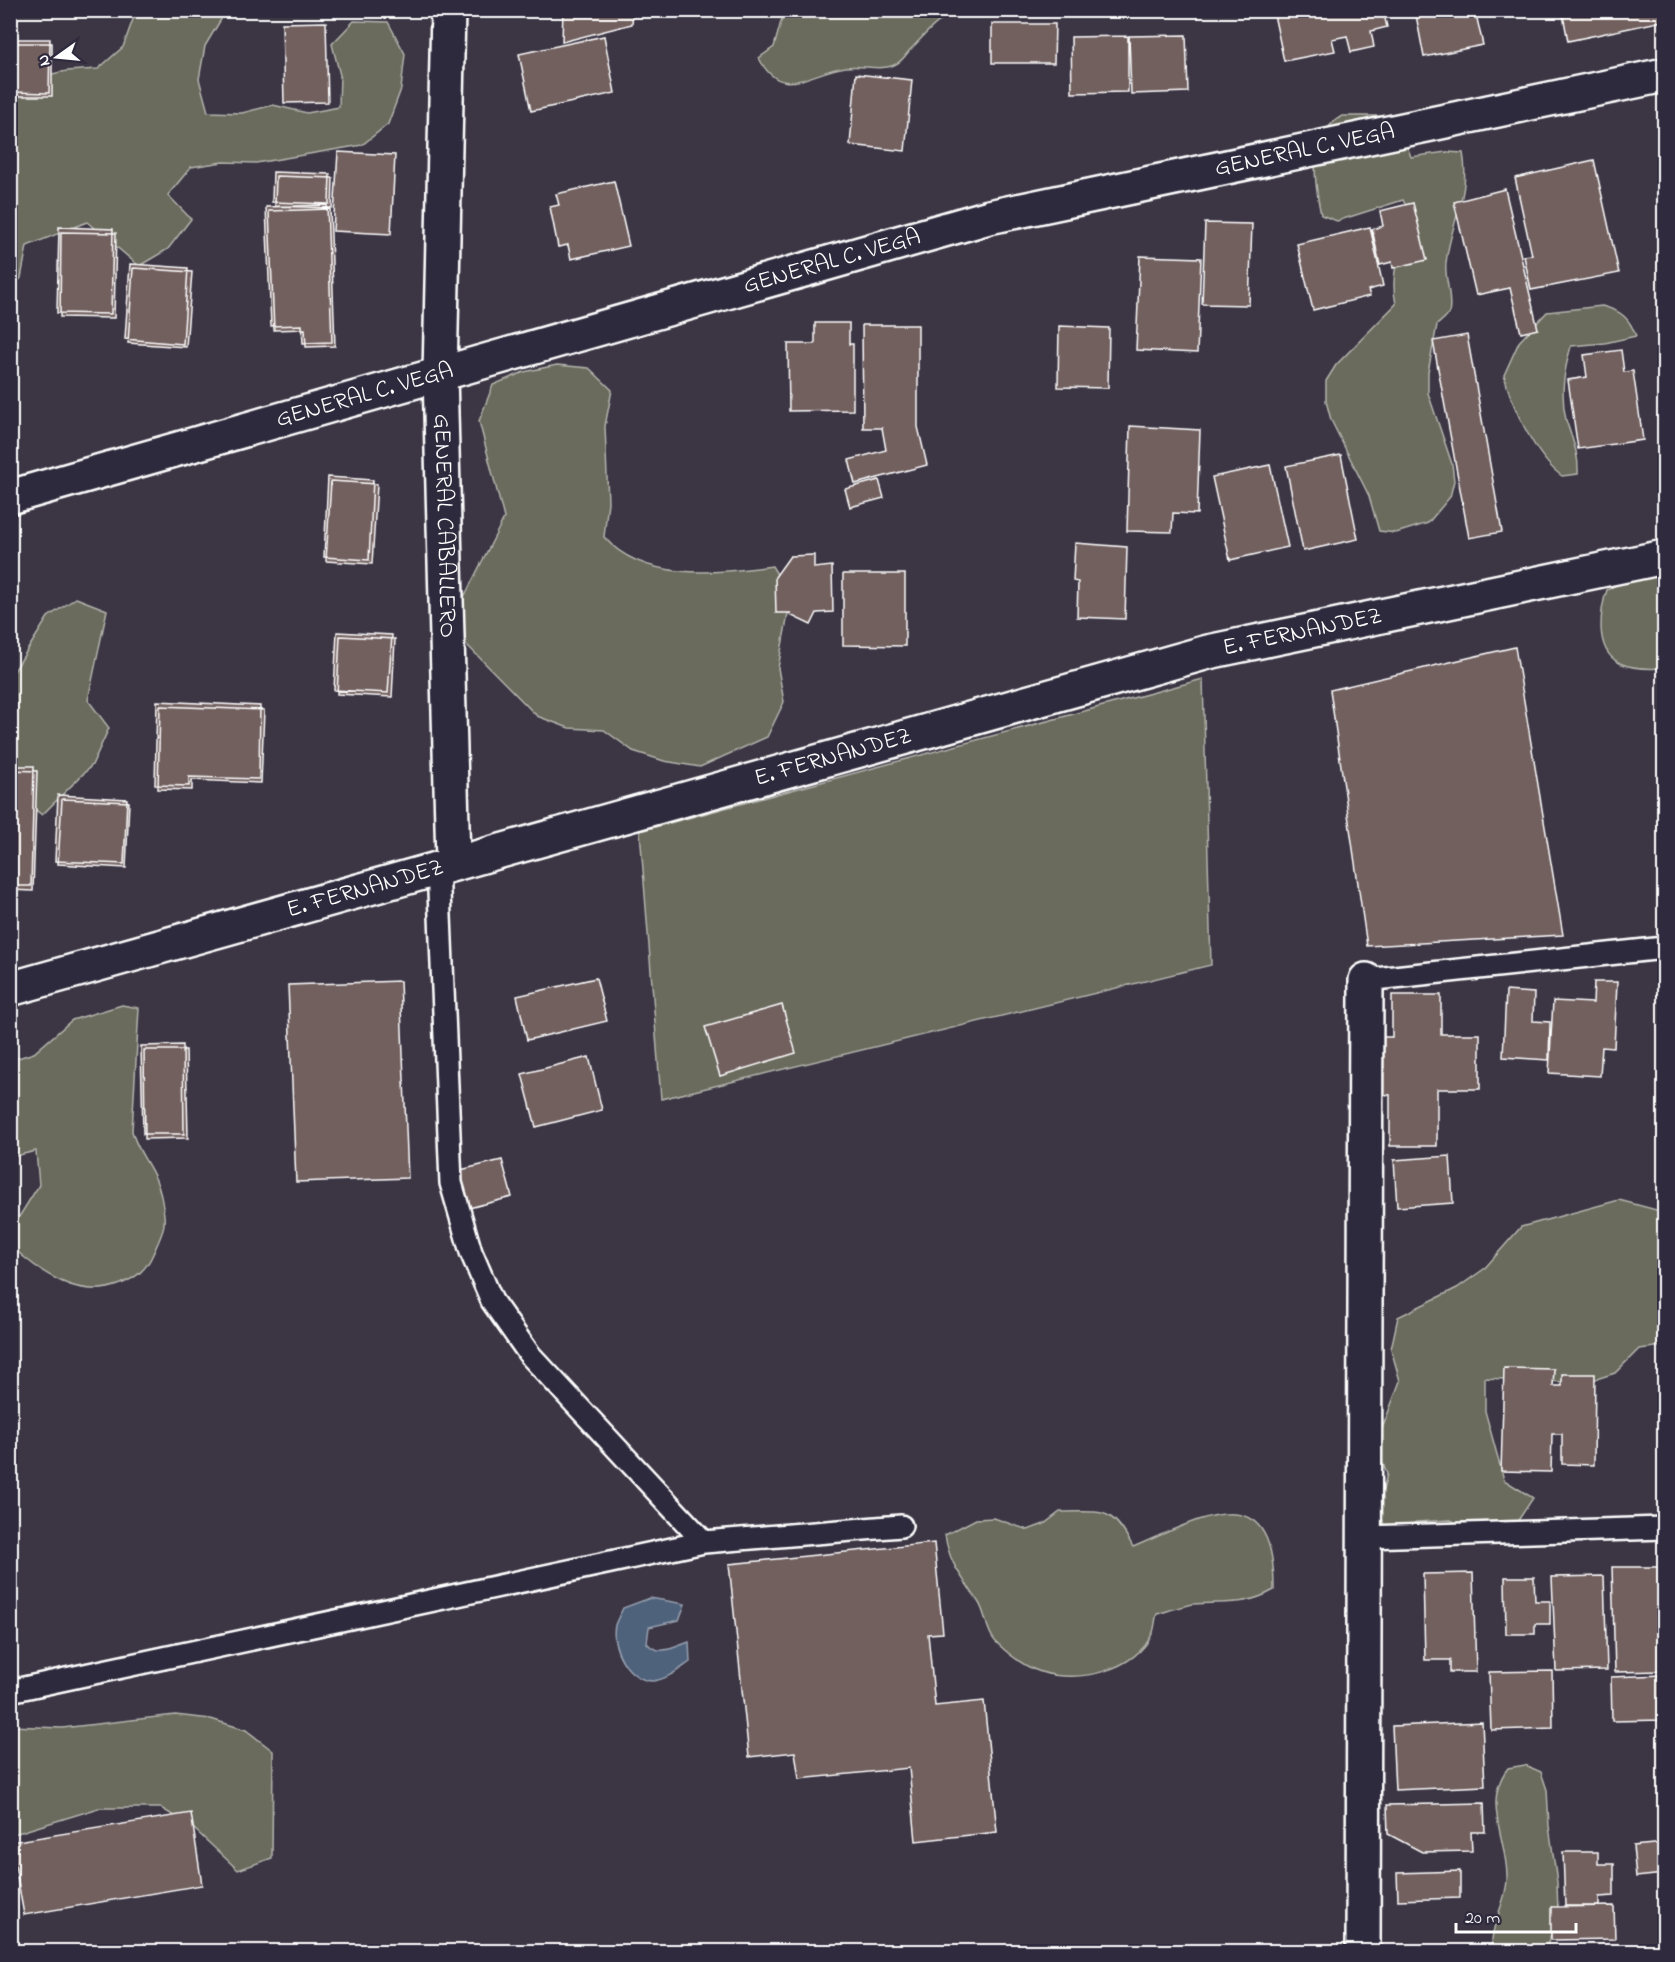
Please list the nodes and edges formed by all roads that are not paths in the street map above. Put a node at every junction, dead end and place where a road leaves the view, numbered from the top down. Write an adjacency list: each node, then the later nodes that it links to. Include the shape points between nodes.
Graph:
1 (448, 10): 3 (street, GENERAL CABALLERO)
2 (1665, 75): 3 (street, GENERAL C. VEGA, via 989,217)
3 (440, 375): 4 (street, GENERAL C. VEGA); 6 (street, GENERAL CABALLERO)
4 (10, 497)
5 (1665, 557): 6 (street, E. FERNANDEZ, via 1208,652)
6 (446, 864): 9 (street, E. FERNANDEZ); 13 (lane, via 451,1183 471,1252 492,1302 530,1355)
7 (1665, 948): 8 (lane)
8 (1366, 980): 12 (street)
9 (10, 989)
10 (902, 1526): 13 (lane)
11 (1665, 1528): 12 (lane)
12 (1365, 1537): 15 (street)
13 (704, 1542): 14 (lane)
14 (10, 1691)
15 (1363, 1952)

